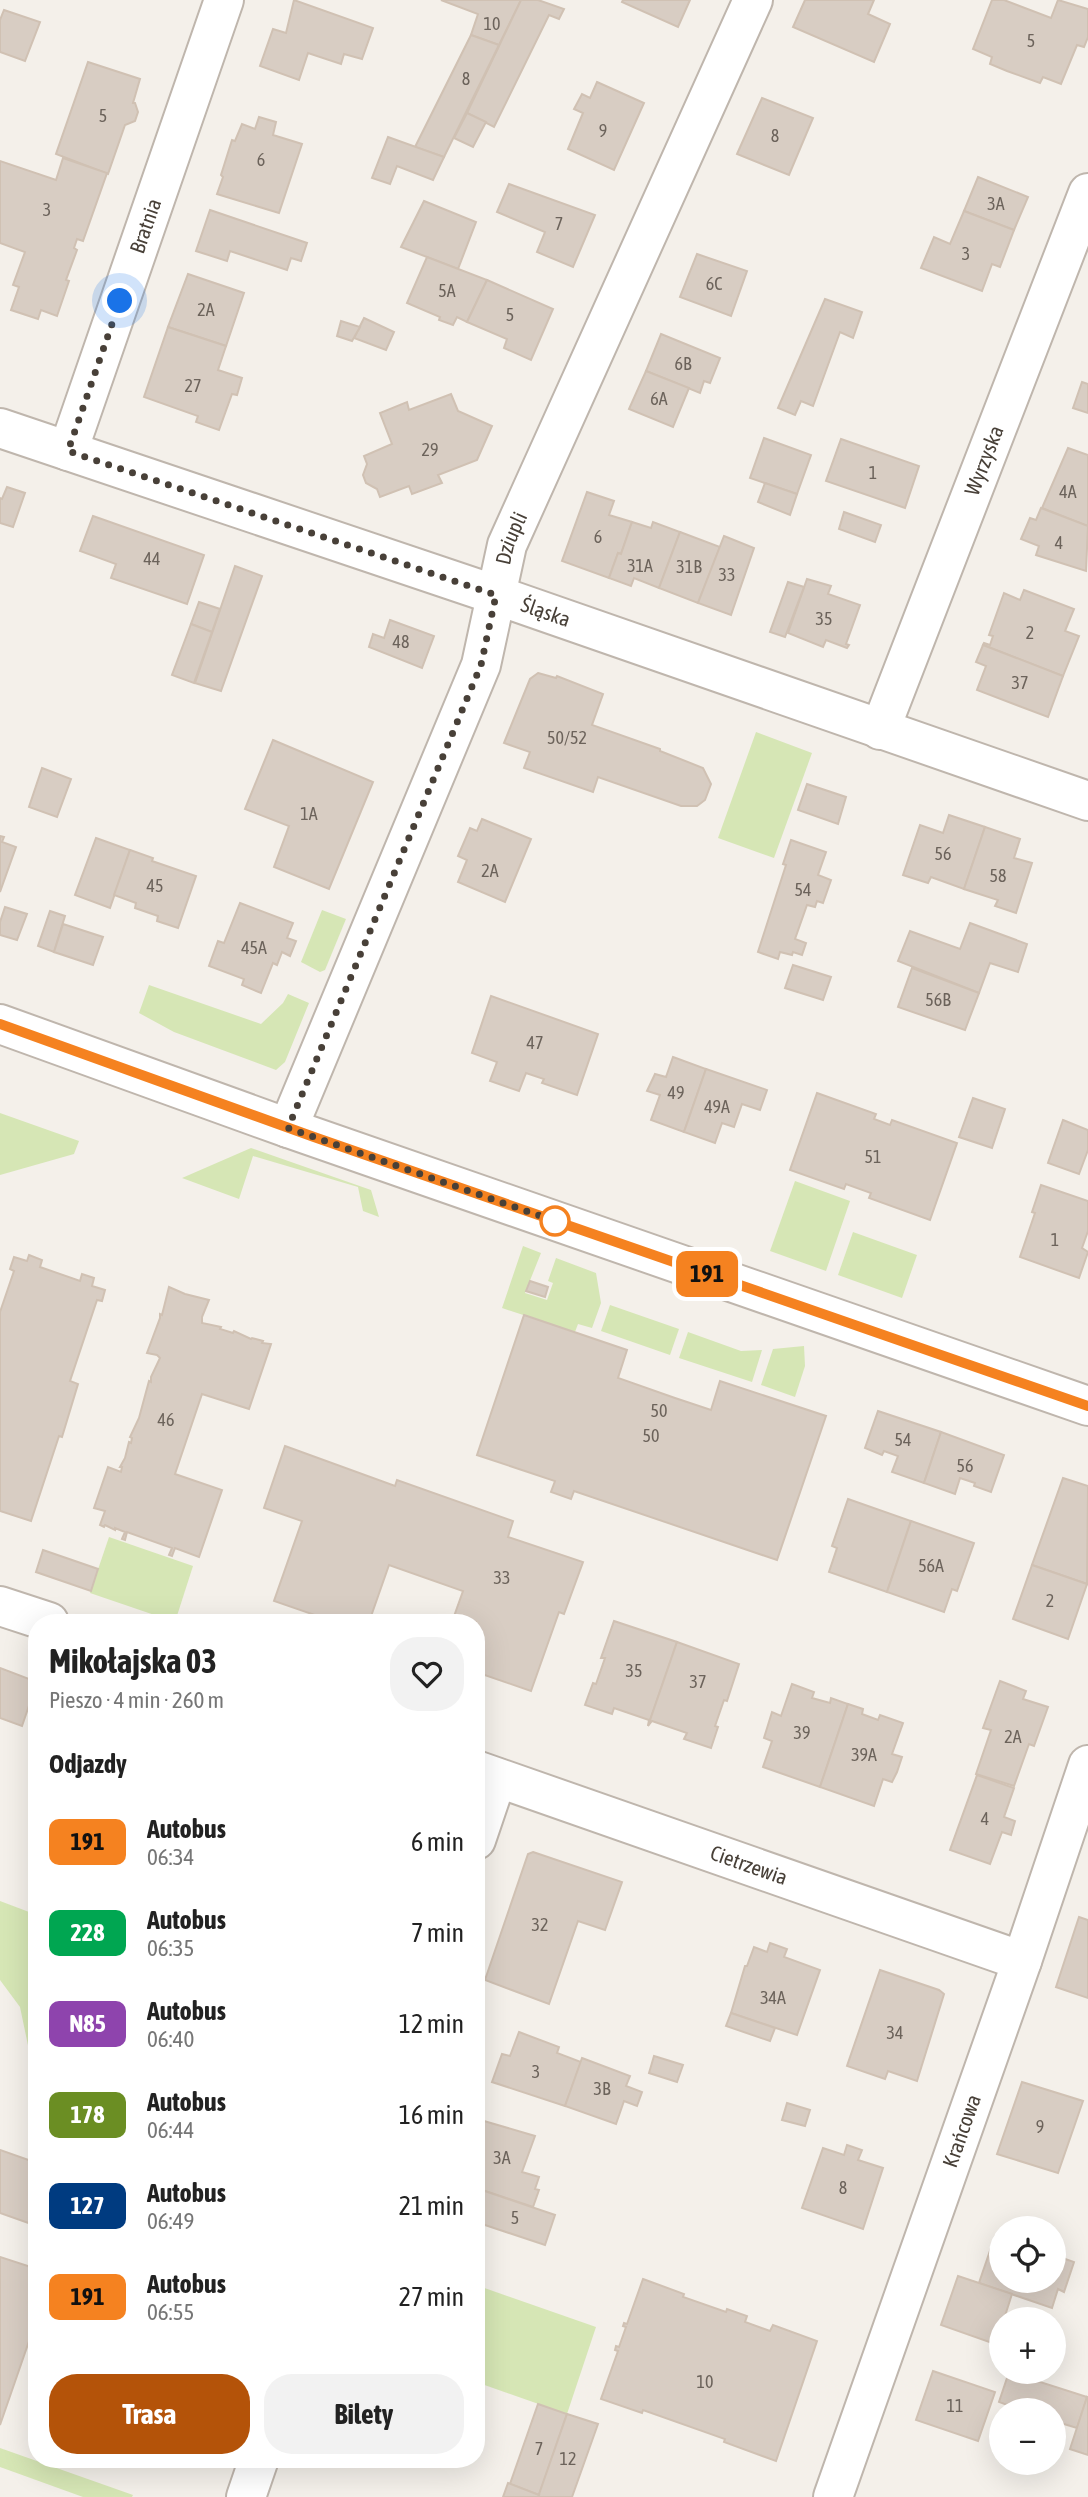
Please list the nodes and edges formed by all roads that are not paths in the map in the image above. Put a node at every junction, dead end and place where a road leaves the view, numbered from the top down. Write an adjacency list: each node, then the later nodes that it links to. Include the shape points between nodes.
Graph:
1 (223, 0): 5 (street, Bratnia)
2 (752, 0): 6 (street, Dziupli, via 507,545)
3 (1088, 193): 7 (street, Wyrzyska)
4 (0, 428): 5 (street, Śląska)
5 (68, 451): 6 (street, Śląska)
6 (496, 595): 7 (street, Śląska); 10 (street, Dziupli, via 481,665)
7 (880, 730): 8 (street, Śląska)
8 (1088, 801)
9 (0, 1024): 10 (street)
10 (288, 1128): 11 (street)
11 (1088, 1406)
12 (0, 1606): 13 (street)
13 (28, 1615)
14 (1088, 1765): 16 (street, Krańcowa)
15 (487, 1774): 16 (street, Cietrzewia)
16 (1022, 1961): 19 (street, Krańcowa)
17 (257, 2468): 18 (street)
18 (246, 2497)
19 (833, 2497)

